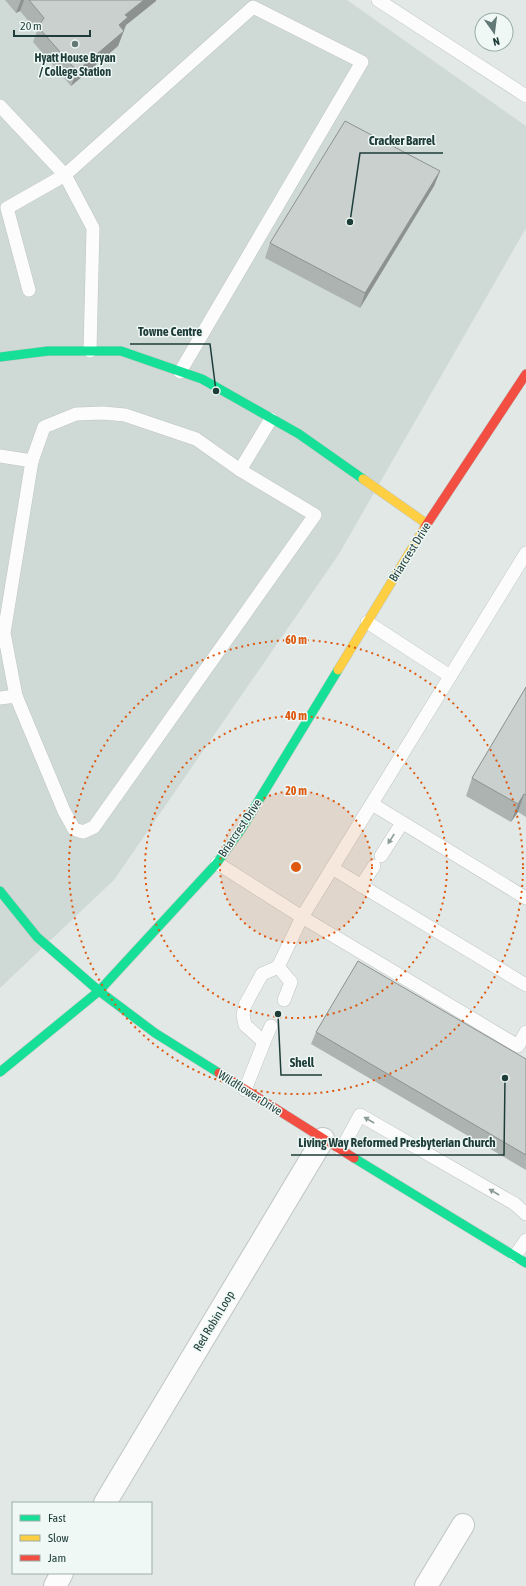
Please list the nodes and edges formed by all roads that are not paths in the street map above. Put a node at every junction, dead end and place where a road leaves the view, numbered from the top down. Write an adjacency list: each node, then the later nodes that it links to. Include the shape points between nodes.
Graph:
1 (378, 0): 3 (lane)
2 (248, 3): 5 (lane); 9 (lane, via 362,62)
3 (526, 96)
4 (0, 106): 5 (lane)
5 (65, 175): 6 (lane, via 7,208); 7 (lane, via 93,228)
6 (29, 290)
7 (90, 351): 8 (street, via 48,351); 9 (street, via 121,351)
8 (0, 357)
9 (180, 372): 11 (street, via 202,379)
10 (526, 374): 15 (street, Briarcrest Drive)
11 (271, 419): 14 (lane); 15 (street, via 299,434)
12 (0, 456): 13 (lane)
13 (32, 461): 14 (lane, via 44,427 76,414 103,413 125,415 196,439); 19 (lane, via 4,632)
14 (240, 470): 19 (lane, via 316,515 94,827 83,832 74,829)
15 (427, 524): 17 (street, Briarcrest Drive)
16 (526, 553): 18 (lane)
17 (367, 622): 18 (lane); 23 (street, Briarcrest Drive, via 242,828)
18 (450, 676): 21 (lane)
19 (16, 696): 20 (lane)
20 (0, 698)
21 (372, 804): 22 (lane); 24 (lane)
22 (402, 823): 25 (lane, one-way to 25); 27 (lane)
23 (217, 863): 28 (lane); 31 (street, Briarcrest Drive)
24 (332, 868): 25 (lane); 28 (lane)
25 (361, 886): 30 (lane)
26 (0, 891): 31 (street, Wildflower Drive, via 37,937)
27 (526, 898)
28 (302, 918): 29 (lane); 34 (lane, via 518,1046)
29 (278, 967): 32 (lane, via 291,982); 35 (lane, via 262,974 245,1005 243,1015 245,1025)
30 (526, 985)
31 (99, 991): 36 (street, Briarcrest Drive); 37 (street, Wildflower Drive, via 155,1033)
32 (284, 1000)
33 (271, 1026): 35 (lane)
34 (526, 1032)
35 (264, 1042): 37 (lane)
36 (0, 1072)
37 (245, 1090): 38 (street, Wildflower Drive)
38 (332, 1145): 39 (lane, one-way to 38, via 515,1204 360,1115); 41 (street, Wildflower Drive); 42 (street, Red Robin Loop)
39 (526, 1214)
40 (526, 1240): 41 (lane)
41 (521, 1259)
42 (105, 1502)
43 (464, 1525): 46 (street)
44 (61, 1574): 45 (street)
45 (55, 1586)
46 (426, 1586)

